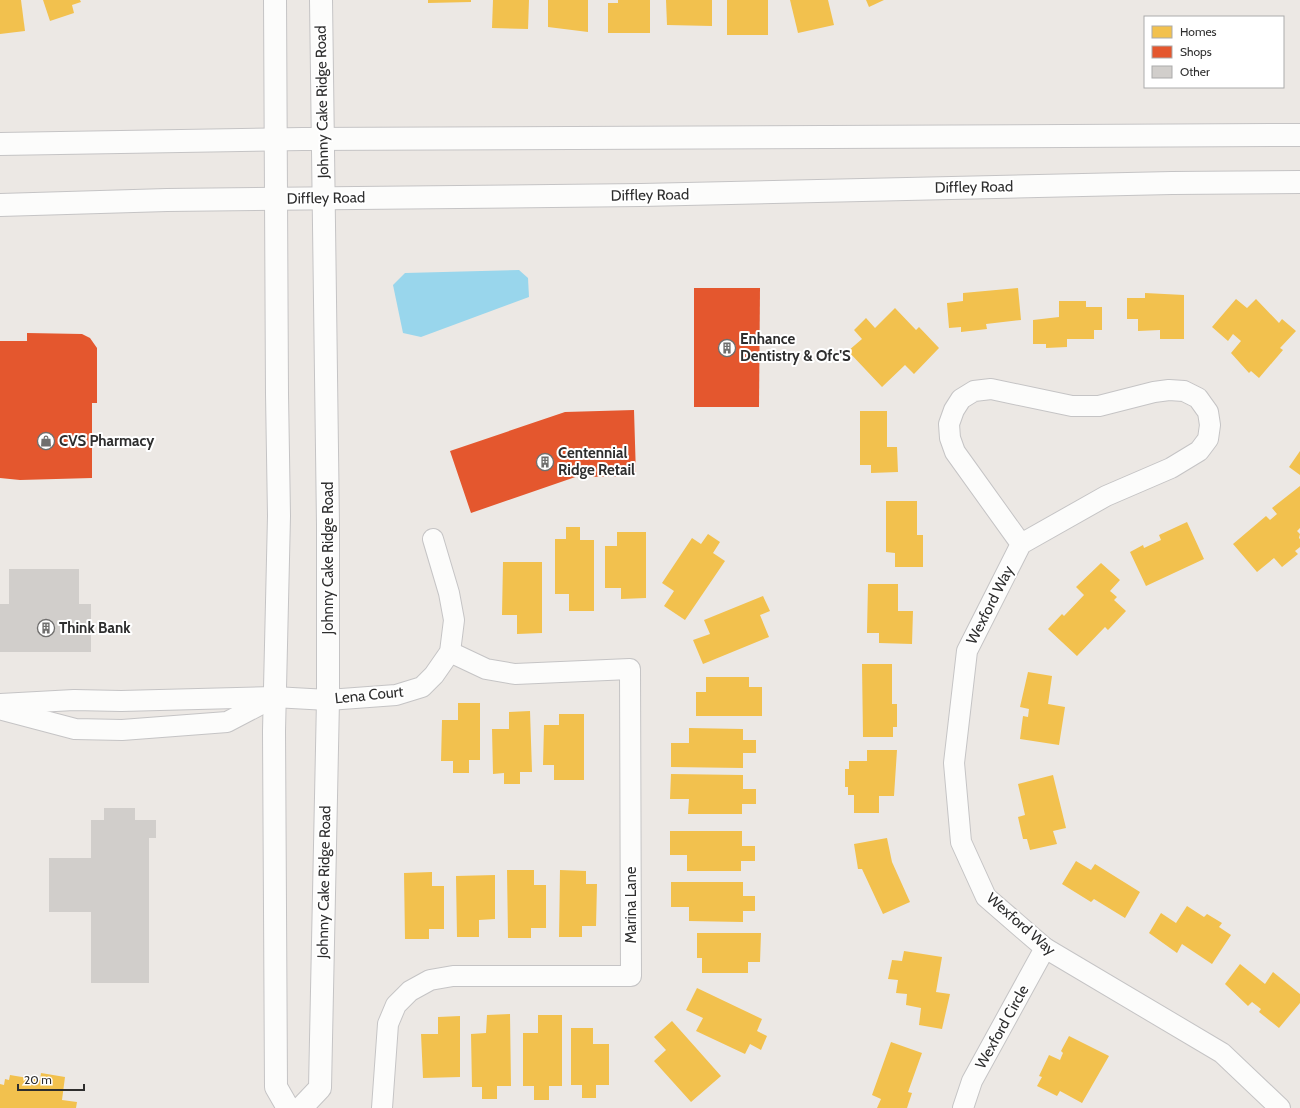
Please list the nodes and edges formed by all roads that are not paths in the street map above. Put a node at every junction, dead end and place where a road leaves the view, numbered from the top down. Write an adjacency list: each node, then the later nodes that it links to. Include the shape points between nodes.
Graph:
1 (275, 0): 4 (main road)
2 (321, 0): 5 (main road, Johnny Cake Ridge Road)
3 (1300, 135): 5 (main road)
4 (276, 139): 5 (main road); 6 (main road); 9 (main road)
5 (323, 139): 8 (main road, Johnny Cake Ridge Road)
6 (0, 144)
7 (1300, 182): 8 (main road, Diffley Road, via 641,195)
8 (324, 198): 9 (main road, Diffley Road); 15 (main road, Johnny Cake Ridge Road)
9 (276, 199): 10 (main road, Diffley Road); 14 (main road, via 279,516)
10 (0, 205)
11 (433, 539): 13 (street, Lena Court, via 449,592 454,620)
12 (1021, 544): 12 (street, via 955,452 949,424 961,399 974,391 991,389 1072,406 1098,406 1169,390 1184,391 1198,398 1208,412 1210,425 1208,439 1199,451 1171,468 1106,496); 18 (street, Wexford Way, via 967,651 954,763 961,842 986,897)
13 (450, 652): 15 (street, Lena Court, via 422,687 396,695); 21 (street, Marina Lane, via 486,669 515,674 630,669 631,976 453,976 430,980 410,992 396,1005 388,1024)
14 (274, 698): 15 (street, Lena Court); 16 (street, Lena Court, via 74,700); 17 (street, via 228,722 122,730 75,729); 19 (main road, via 276,1087)
15 (328, 700): 20 (main road, Johnny Cake Ridge Road, via 320,1088)
16 (0, 704)
17 (0, 709)
18 (1045, 948): 22 (street, Wexford Circle, via 972,1081); 23 (street, Wexford Way, via 1222,1053)
19 (288, 1108)
20 (301, 1108)
21 (382, 1108)
22 (963, 1108)
23 (1280, 1108)

